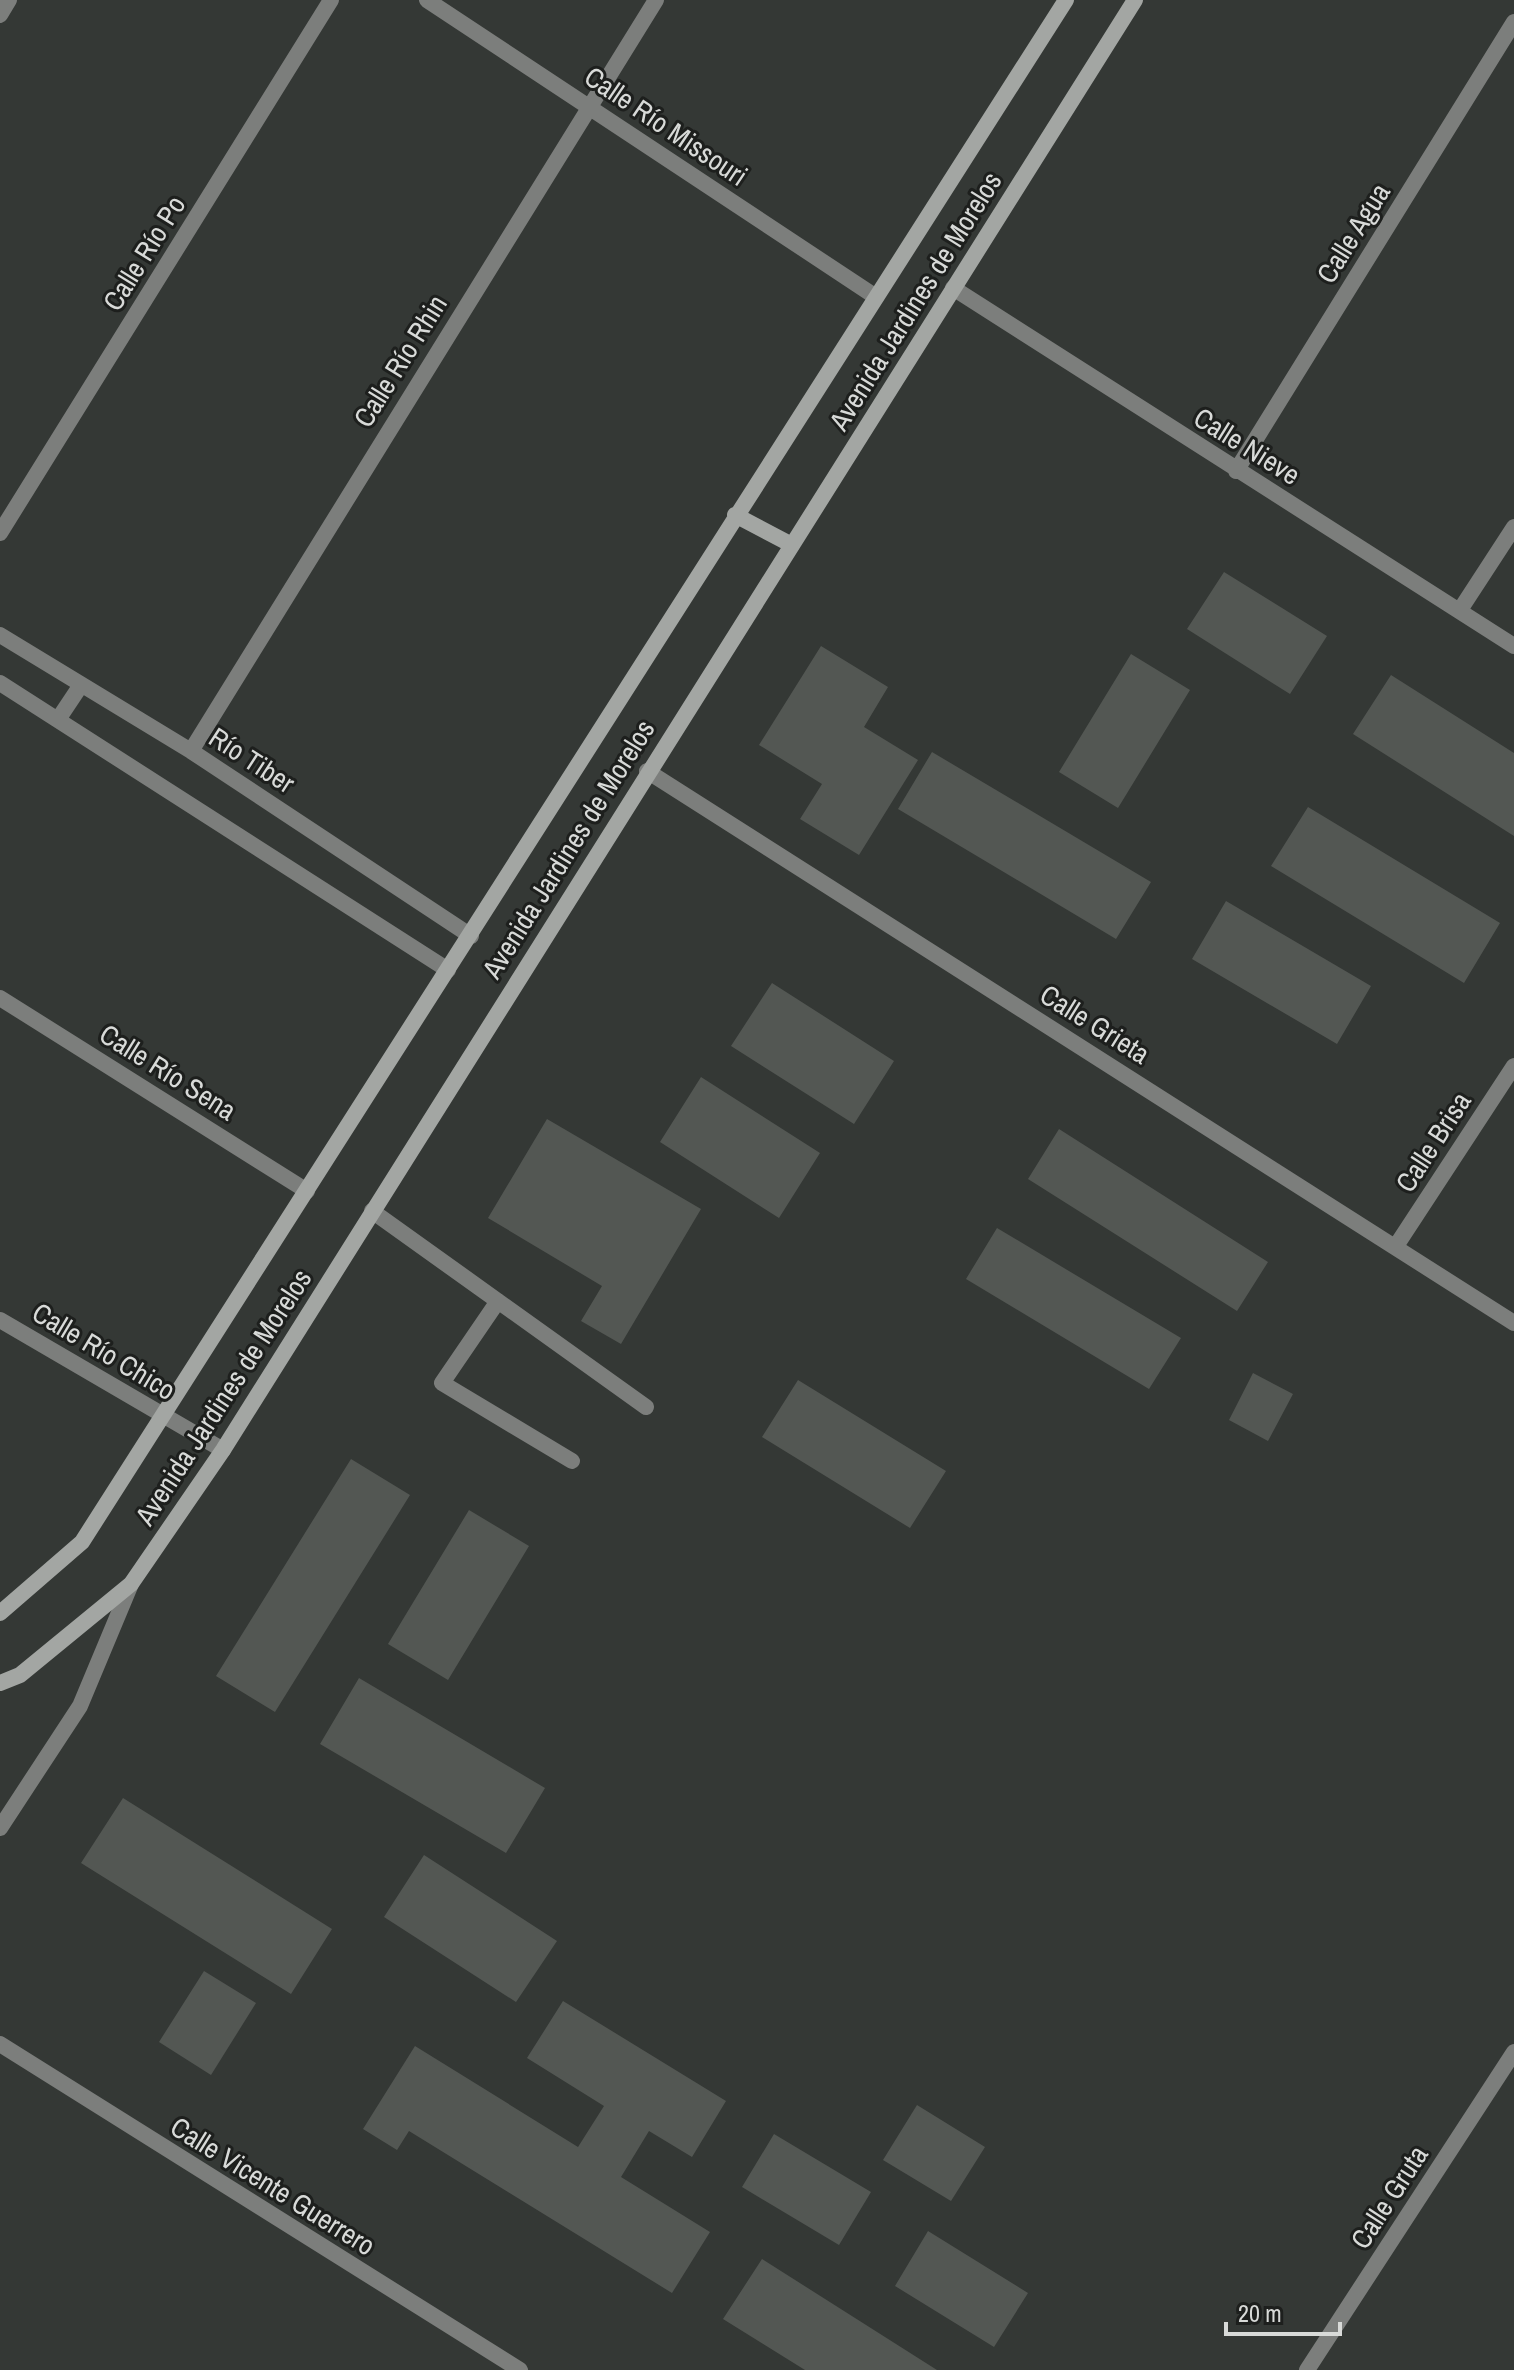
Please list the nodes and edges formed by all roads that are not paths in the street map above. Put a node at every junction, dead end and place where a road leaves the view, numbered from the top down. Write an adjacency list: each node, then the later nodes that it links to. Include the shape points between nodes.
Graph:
1 (9, 0): 7 (street)
2 (331, 0): 15 (street, Calle Río Po)
3 (427, 0): 9 (street, Calle Río Missouri)
4 (656, 0): 9 (street, Calle Río Rhin)
5 (1066, 0): 11 (main road, Avenida Jardines de Morelos)
6 (1135, 0): 10 (main road, Avenida Jardines de Morelos)
7 (0, 15)
8 (1514, 22): 12 (street, Calle Agua)
9 (589, 106): 11 (street, Calle Río Missouri); 23 (street, Calle Río Rhin)
10 (953, 288): 12 (street, Calle Nieve); 16 (main road, Avenida Jardines de Morelos)
11 (876, 297): 13 (main road, Avenida Jardines de Morelos)
12 (1236, 471): 17 (street, Calle Nieve)
13 (735, 515): 16 (main road); 25 (main road, Avenida Jardines de Morelos)
14 (1514, 527): 17 (street)
15 (0, 533)
16 (792, 545): 24 (main road, Avenida Jardines de Morelos)
17 (1460, 610): 19 (street, Calle Nieve)
18 (0, 635): 21 (street, Río Tiber)
19 (1514, 646)
20 (0, 683): 22 (street)
21 (81, 685): 22 (street); 23 (street, Río Tiber)
22 (59, 718): 26 (street)
23 (191, 751): 25 (street, Río Tiber)
24 (647, 771): 30 (main road, Avenida Jardines de Morelos); 31 (street, Calle Grieta)
25 (471, 936): 26 (main road, Avenida Jardines de Morelos)
26 (448, 970): 29 (main road, Avenida Jardines de Morelos)
27 (0, 998): 29 (street, Calle Río Sena)
28 (1514, 1066): 31 (street, Calle Brisa)
29 (307, 1191): 36 (main road, Avenida Jardines de Morelos)
30 (372, 1211): 32 (street); 37 (main road, Avenida Jardines de Morelos)
31 (1396, 1246): 34 (street, Calle Grieta)
32 (498, 1301): 35 (street); 38 (street, via 442,1383)
33 (0, 1320): 36 (street, Calle Río Chico)
34 (1514, 1323)
35 (646, 1407)
36 (164, 1417): 37 (street, Calle Río Chico); 40 (main road, Avenida Jardines de Morelos, via 82,1542)
37 (223, 1450): 39 (main road, Avenida Jardines de Morelos)
38 (572, 1461)
39 (131, 1584): 41 (main road, Avenida Jardines de Morelos, via 20,1675); 42 (street, via 80,1706)
40 (0, 1613)
41 (0, 1683)
42 (0, 1828)
43 (0, 2044): 45 (street, Calle Vicente Guerrero)
44 (1514, 2052): 46 (street, Calle Gruta)
45 (520, 2370)
46 (1307, 2370)

